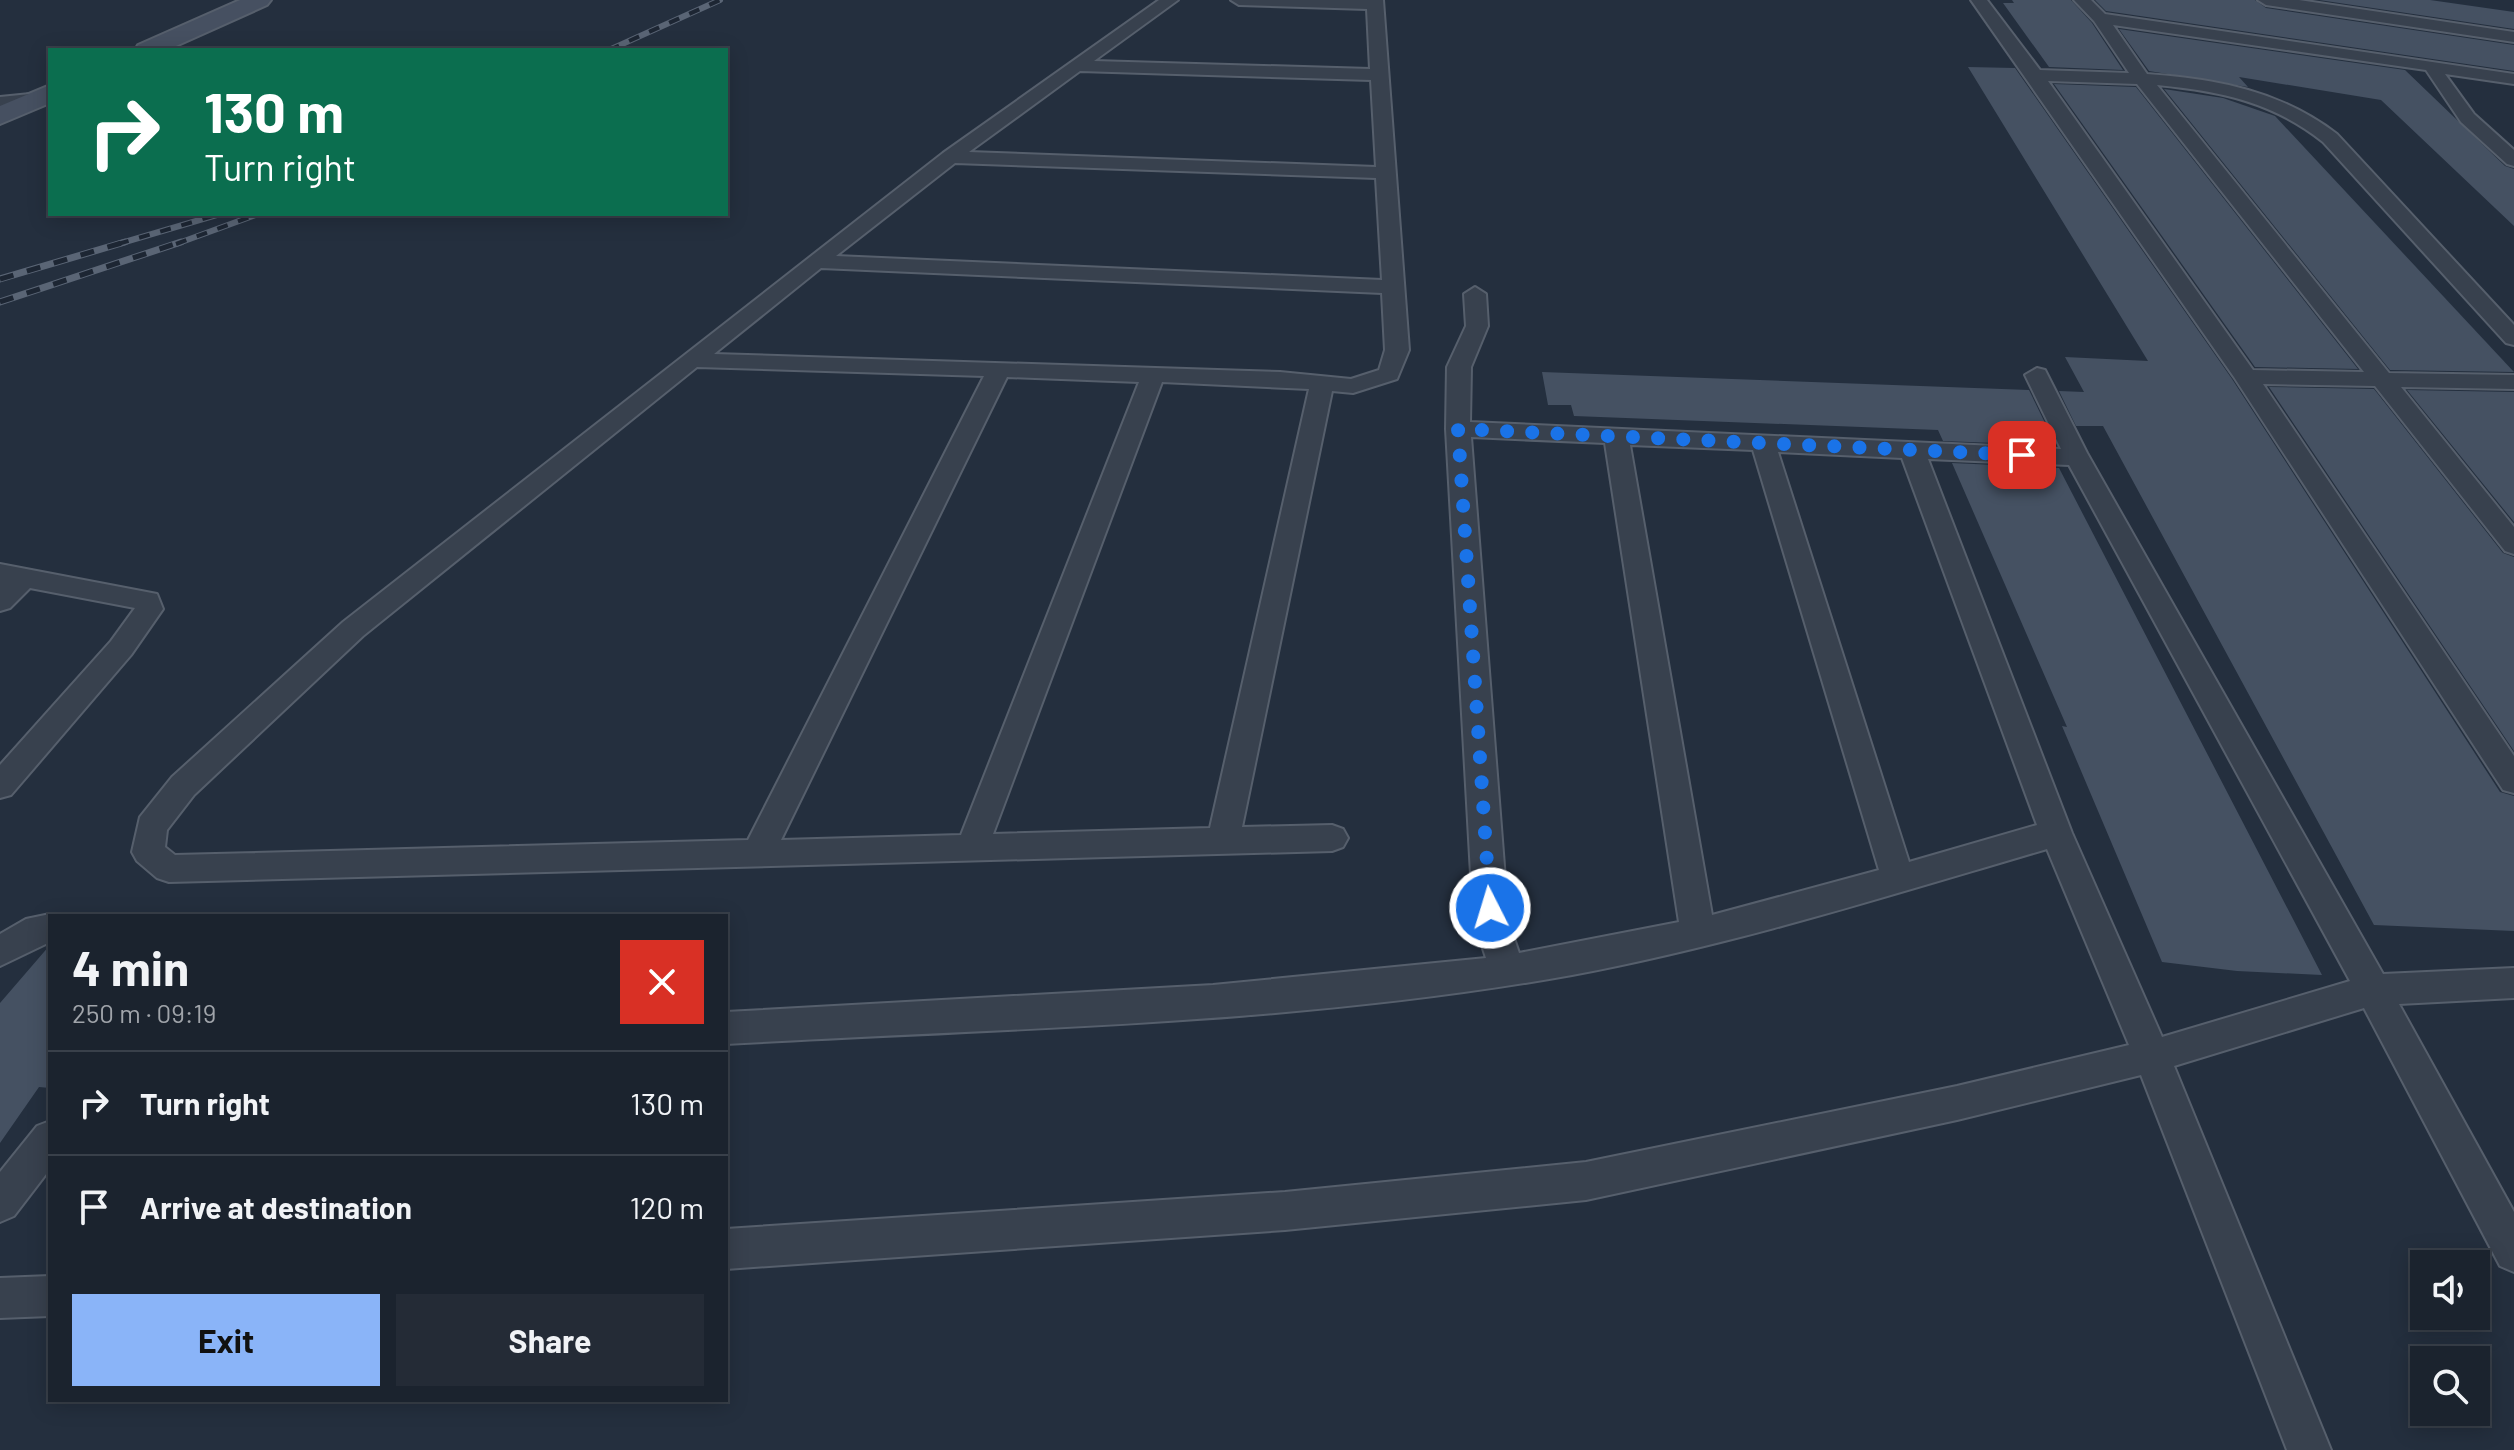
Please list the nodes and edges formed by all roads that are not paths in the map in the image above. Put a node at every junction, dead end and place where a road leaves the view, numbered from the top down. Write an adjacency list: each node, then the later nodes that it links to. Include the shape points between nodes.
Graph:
1 (259, 0): 10 (street)
2 (1170, 0): 11 (street)
3 (1239, 0): 7 (street)
4 (1979, 0): 14 (street)
5 (2082, 0): 8 (street)
6 (2266, 0): 9 (street)
7 (1375, 2): 13 (street)
8 (2100, 18): 12 (street); 16 (street)
9 (2514, 37)
10 (151, 48)
11 (1078, 66): 13 (street); 20 (street)
12 (2433, 67): 15 (street); 21 (street, via 2442,88 2464,114)
13 (1379, 75): 22 (street)
14 (2035, 75): 16 (street); 31 (street)
15 (2514, 79)
16 (2143, 80): 26 (street, via 2224,89 2301,113); 32 (street)
17 (45, 96): 18 (street); 19 (street)
18 (0, 103)
19 (0, 116)
20 (950, 157): 22 (street); 23 (street)
21 (2514, 160)
22 (1388, 173): 24 (street)
23 (815, 261): 24 (street); 27 (street)
24 (1392, 287): 34 (street, via 1397,350 1389,374 1353,386)
25 (1475, 294): 35 (street, via 1477,326 1459,367)
26 (2514, 338)
27 (689, 360): 28 (street); 49 (street, via 353,629 183,786 151,826 148,852 169,869)
28 (999, 370): 30 (street); 49 (street)
29 (2037, 375): 39 (street)
30 (1153, 376): 34 (street); 48 (street)
31 (2246, 377): 32 (street); 43 (street)
32 (2383, 380): 33 (street); 40 (street)
33 (2514, 382)
34 (1322, 383): 47 (street)
35 (1458, 429): 36 (street); 54 (street, via 1489,892 1492,924)
36 (1616, 435): 37 (street); 52 (street)
37 (1762, 441): 38 (street); 50 (street)
38 (1911, 448): 39 (street); 45 (street)
39 (2078, 458): 56 (street)
40 (2514, 545)
41 (12, 575): 42 (street); 44 (street, via 134,597 147,601 149,609)
42 (0, 601)
43 (2514, 781)
44 (0, 786)
45 (2056, 833): 50 (street); 58 (street)
46 (1332, 838): 47 (street)
47 (1223, 841): 48 (street)
48 (972, 848): 49 (street)
49 (758, 853)
50 (1898, 878): 52 (street)
51 (48, 928): 53 (street)
52 (1698, 933): 54 (street)
53 (0, 951)
54 (1507, 970): 57 (street, via 1318,994)
55 (2514, 983): 56 (street)
56 (2373, 990): 58 (street); 62 (street)
57 (728, 1028)
58 (2152, 1056): 61 (street, via 1586,1181 1285,1211); 65 (street)
59 (48, 1142): 60 (street)
60 (0, 1203)
61 (728, 1249)
62 (2514, 1252)
63 (48, 1296): 64 (street)
64 (0, 1298)
65 (2309, 1450)

